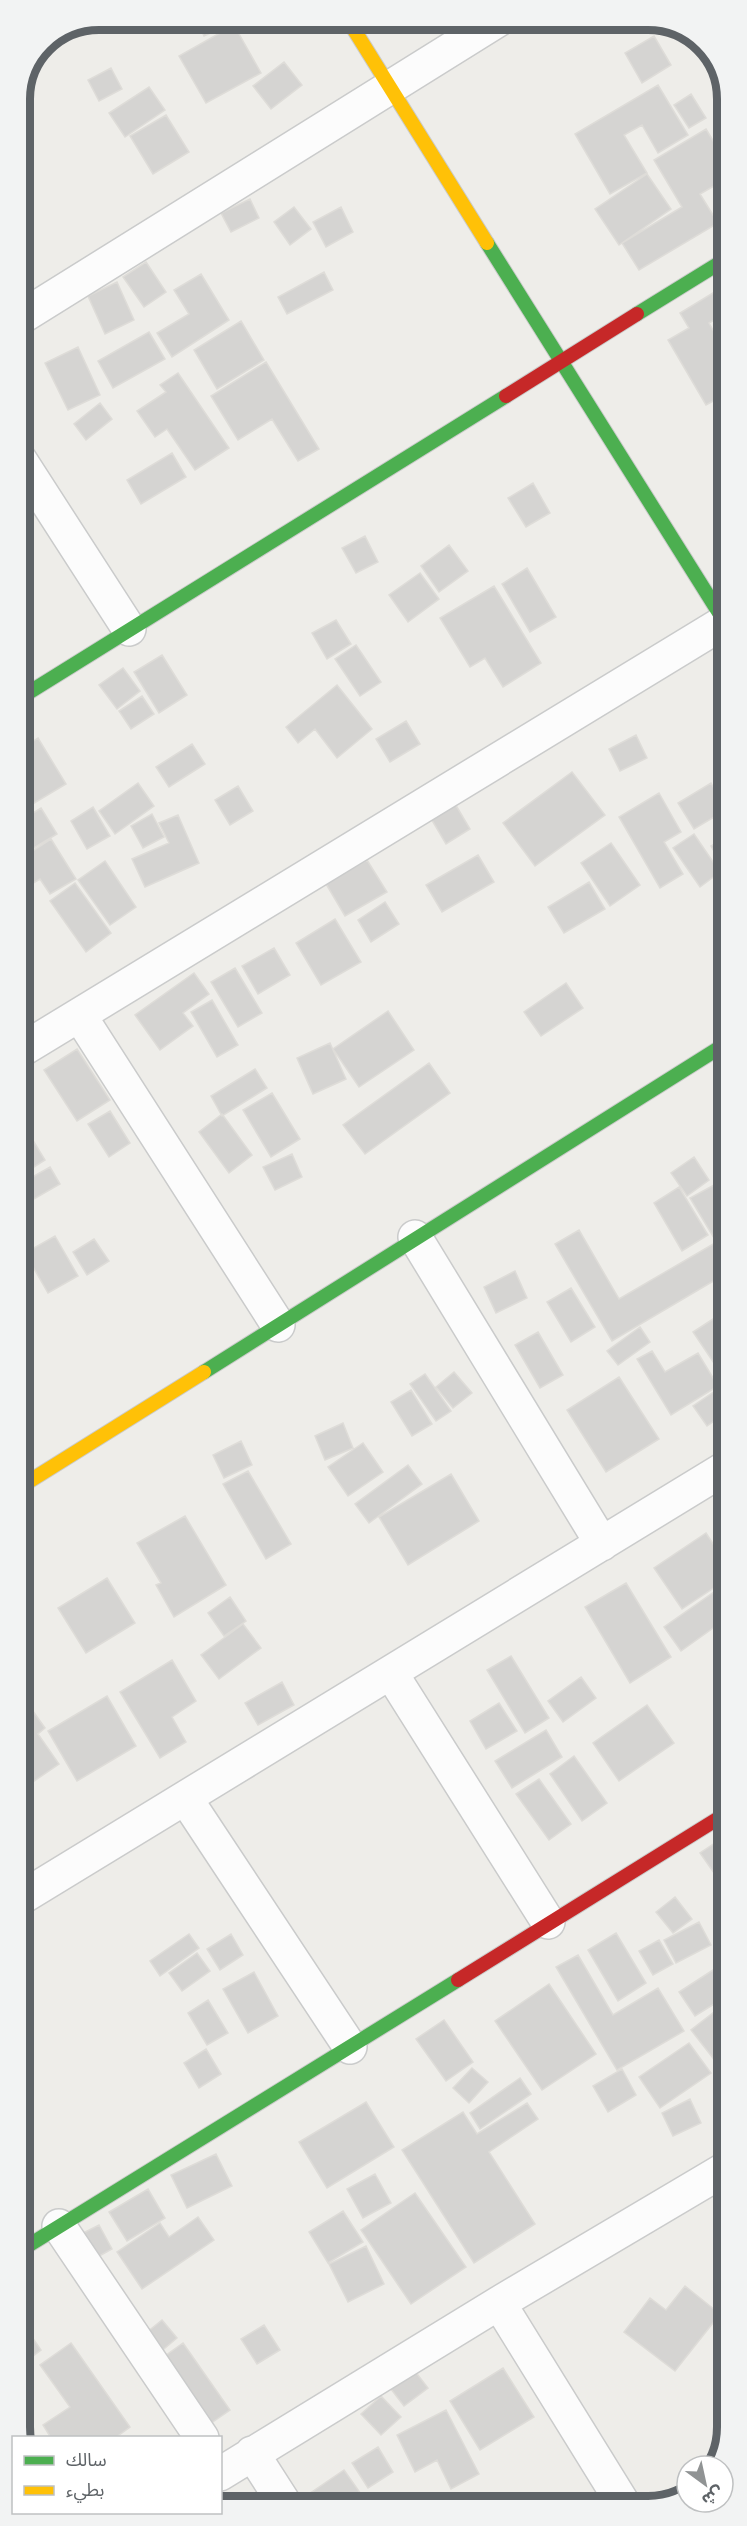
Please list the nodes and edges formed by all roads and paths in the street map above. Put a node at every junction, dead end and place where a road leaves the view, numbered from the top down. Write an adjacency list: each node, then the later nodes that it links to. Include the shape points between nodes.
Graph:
1 (354, 30): 3 (street)
2 (482, 30): 3 (street)
3 (390, 86): 5 (street); 6 (street)
4 (717, 265): 6 (street)
5 (30, 312)
6 (562, 362): 8 (street); 10 (street)
7 (30, 476): 10 (street)
8 (717, 609)
9 (717, 628): 12 (street)
10 (129, 629): 11 (street)
11 (30, 692)
12 (80, 1016): 13 (street); 16 (street)
13 (30, 1045)
14 (717, 1049): 15 (street)
15 (415, 1237): 16 (street); 19 (street)
16 (278, 1325): 18 (street)
17 (717, 1473): 19 (street)
18 (30, 1480)
19 (602, 1544): 20 (street)
20 (391, 1673): 21 (street); 24 (street)
21 (186, 1799): 23 (street); 25 (street)
22 (717, 1819): 24 (street)
23 (30, 1893)
24 (548, 1922): 25 (street)
25 (350, 2047): 27 (street)
26 (717, 2176): 29 (street)
27 (59, 2226): 28 (street); 30 (street)
28 (30, 2244)
29 (499, 2302): 31 (street); 34 (street)
30 (201, 2436)
31 (252, 2453): 32 (street); 33 (street)
32 (222, 2470)
33 (280, 2496)
34 (618, 2496)

